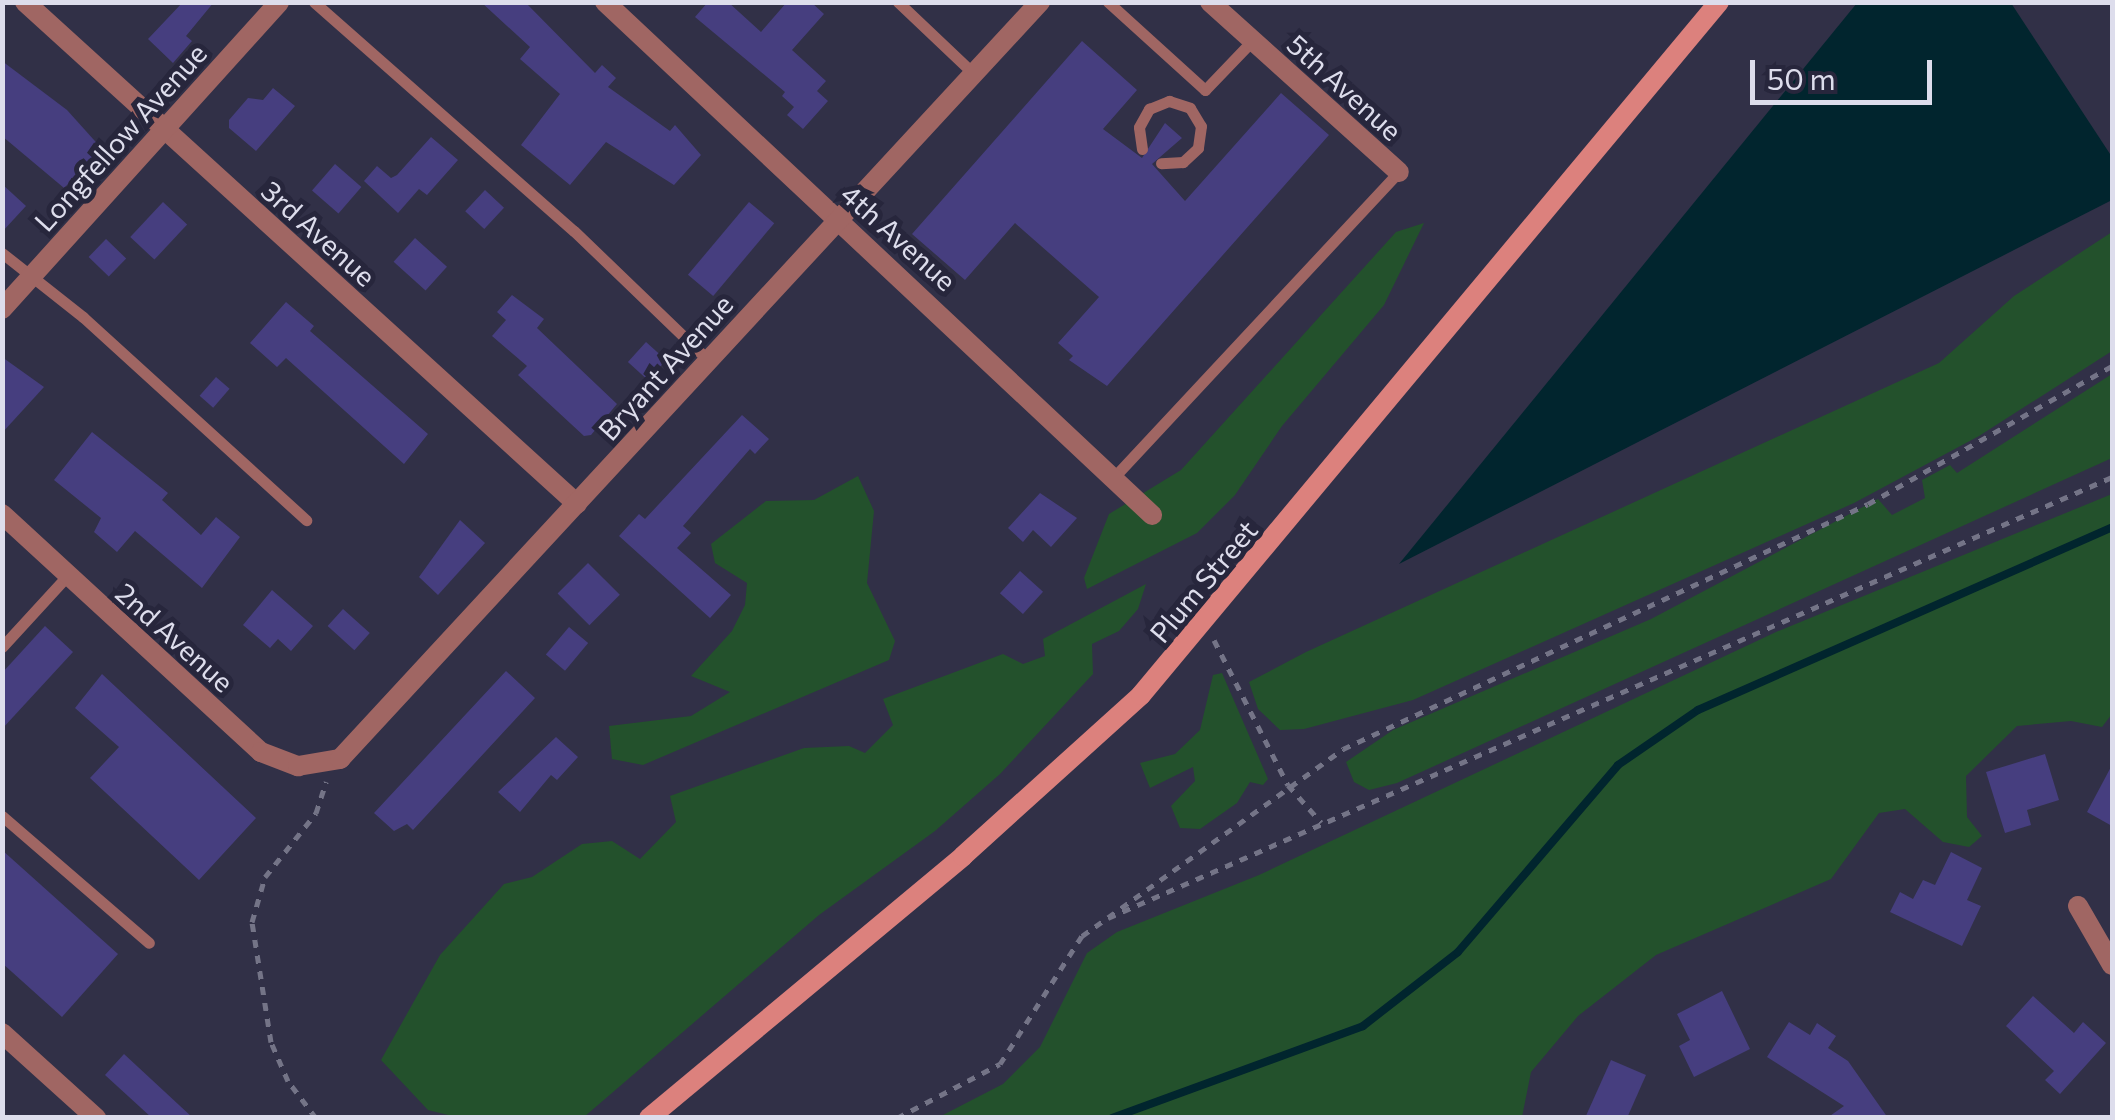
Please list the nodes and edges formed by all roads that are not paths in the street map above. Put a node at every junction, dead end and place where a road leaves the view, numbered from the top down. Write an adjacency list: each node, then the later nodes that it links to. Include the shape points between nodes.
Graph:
1 (24, 2): 14 (street, 3rd Avenue)
2 (279, 2): 14 (street, Longfellow Avenue)
3 (314, 2): 22 (lane, via 574,231)
4 (605, 2): 18 (street, 4th Avenue)
5 (898, 2): 11 (lane)
6 (1040, 2): 11 (street, Bryant Avenue)
7 (1108, 2): 12 (lane)
8 (1210, 2): 10 (street, 5th Avenue)
9 (1719, 2): 37 (main road, Plum Street, via 1206,623 1072,763)
10 (1252, 40): 12 (lane); 17 (street, 5th Avenue)
11 (974, 74): 18 (street, Bryant Avenue)
12 (1206, 90): 13 (lane)
13 (1190, 108): 15 (lane, via 1170,101 1149,109 1139,127); 16 (lane, via 1201,126 1198,148 1182,162)
14 (165, 130): 20 (street, Longfellow Avenue); 24 (street, 3rd Avenue)
15 (1142, 149)
16 (1161, 164)
17 (1400, 172): 23 (lane)
18 (838, 219): 22 (street, Bryant Avenue); 23 (street, 4th Avenue)
19 (2, 253): 20 (lane)
20 (30, 279): 21 (street, Longfellow Avenue); 27 (lane, via 83,317)
21 (2, 309)
22 (708, 360): 24 (street, Bryant Avenue)
23 (1116, 475): 26 (street, 4th Avenue)
24 (576, 504): 30 (street, Bryant Avenue, via 354,750)
25 (2, 514): 28 (street, 2nd Avenue)
26 (1152, 515)
27 (306, 520)
28 (68, 576): 29 (lane); 30 (street, 2nd Avenue, via 261,752 298,766)
29 (2, 646)
30 (327, 764)
31 (2, 816): 33 (lane)
32 (2078, 906): 34 (street)
33 (149, 943)
34 (2112, 965)
35 (2, 1033): 36 (street)
36 (96, 1118)
37 (650, 1118)

